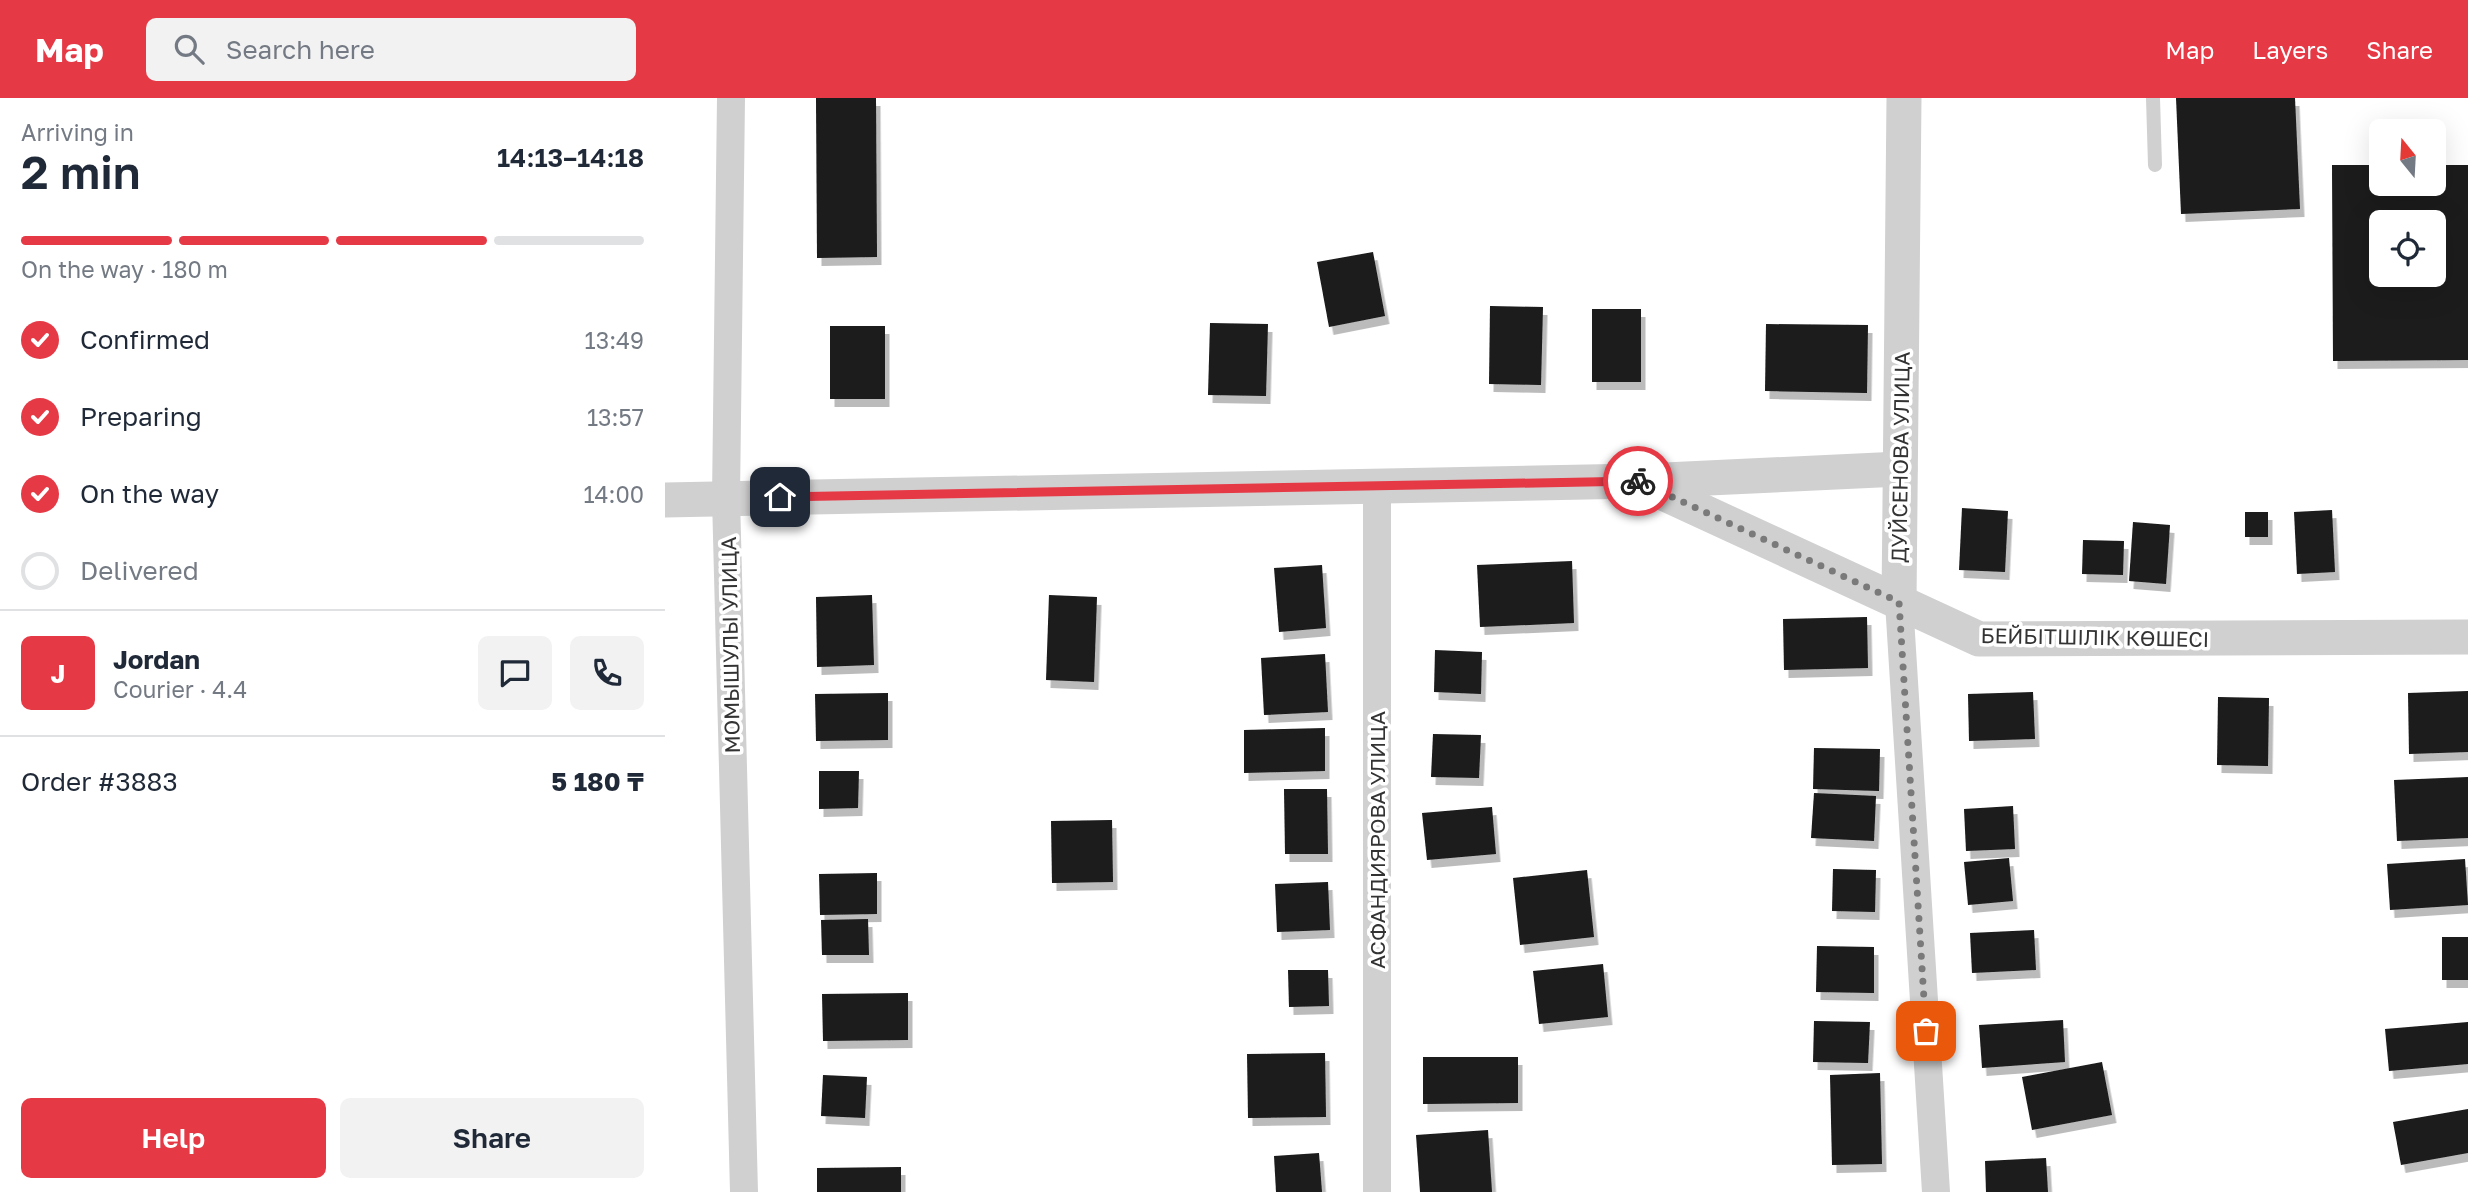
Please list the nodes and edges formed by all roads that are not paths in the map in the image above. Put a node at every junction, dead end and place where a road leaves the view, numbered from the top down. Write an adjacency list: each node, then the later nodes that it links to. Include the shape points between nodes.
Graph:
1 (731, 98): 8 (street, МОМЫШУЛЫ УЛИЦА)
2 (1904, 98): 5 (street, ДУЙСЕНОВА УЛИЦА)
3 (2153, 98): 4 (lane)
4 (2155, 165)
5 (1900, 470): 6 (street); 10 (street, ДУЙСЕНОВА УЛИЦА)
6 (1637, 481): 7 (street, БЕЙБІТШІЛІК КӨШЕСІ); 10 (street, БЕЙБІТШІЛІК КӨШЕСІ)
7 (1377, 488): 8 (street, БЕЙБІТШІЛІК КӨШЕСІ); 13 (street, АСФАНДИЯРОВА УЛИЦА)
8 (726, 498): 9 (street, БЕЙБІТШІЛІК КӨШЕСІ); 12 (street, МОМЫШУЛЫ УЛИЦА)
9 (665, 500)
10 (1899, 602): 11 (street, БЕЙБІТШІЛІК КӨШЕСІ, via 1979,639); 14 (street, ДУЙСЕНОВА УЛИЦА)
11 (2468, 637)
12 (744, 1192)
13 (1377, 1192)
14 (1936, 1192)

